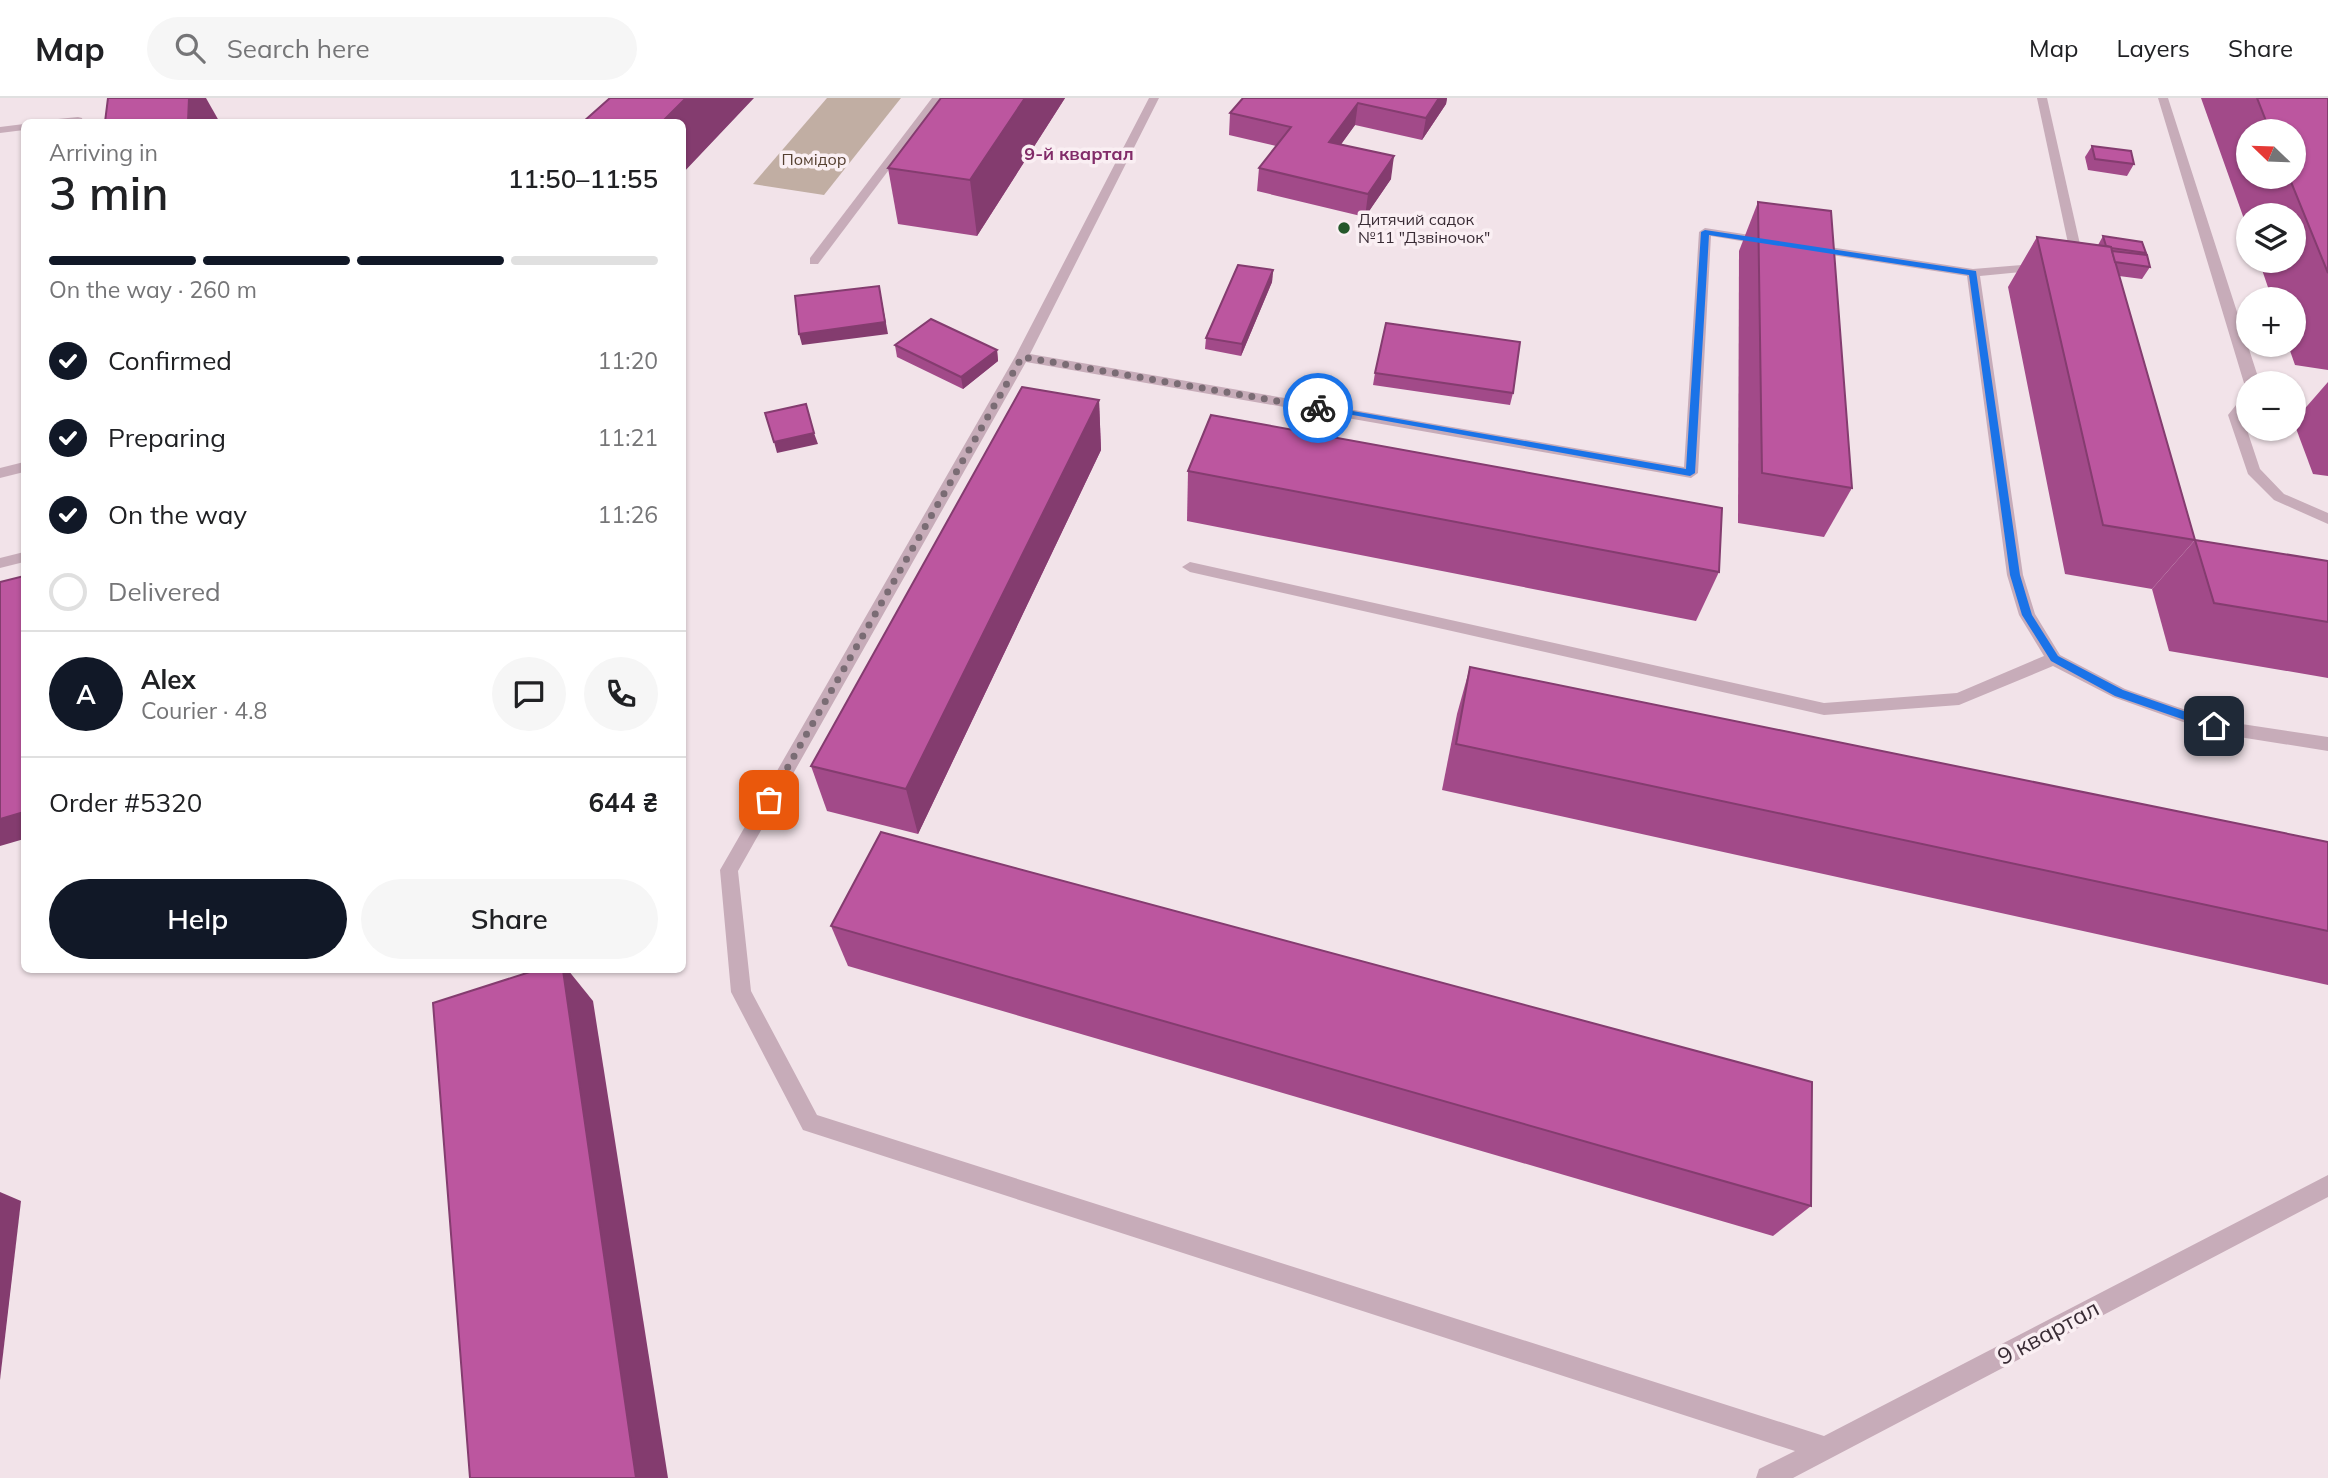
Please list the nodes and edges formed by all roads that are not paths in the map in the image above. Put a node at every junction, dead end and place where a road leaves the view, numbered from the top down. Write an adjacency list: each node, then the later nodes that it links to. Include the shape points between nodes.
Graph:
1 (938, 98): 7 (street)
2 (1154, 98): 9 (street)
3 (2042, 98): 8 (street, via 2078,262)
4 (2163, 98): 10 (street)
5 (21, 127): 6 (street)
6 (0, 130)
7 (814, 261)
8 (1973, 273): 9 (street, via 1705,232 1690,473); 18 (street, via 2015,575 2027,615)
9 (1022, 357): 21 (street, via 729,870 741,992 810,1123)
10 (2249, 371)
11 (2243, 441): 14 (street, via 2253,471 2279,497)
12 (21, 468): 13 (street)
13 (0, 473)
14 (2328, 519)
15 (21, 558): 16 (street)
16 (0, 563)
17 (1190, 567): 18 (street, via 1824,709 1959,699)
18 (2054, 659): 19 (street, via 2119,693 2214,726)
19 (2328, 744)
20 (2328, 1186): 21 (street, 9 квартал)
21 (1824, 1448): 22 (street, 9 квартал)
22 (1768, 1478)

